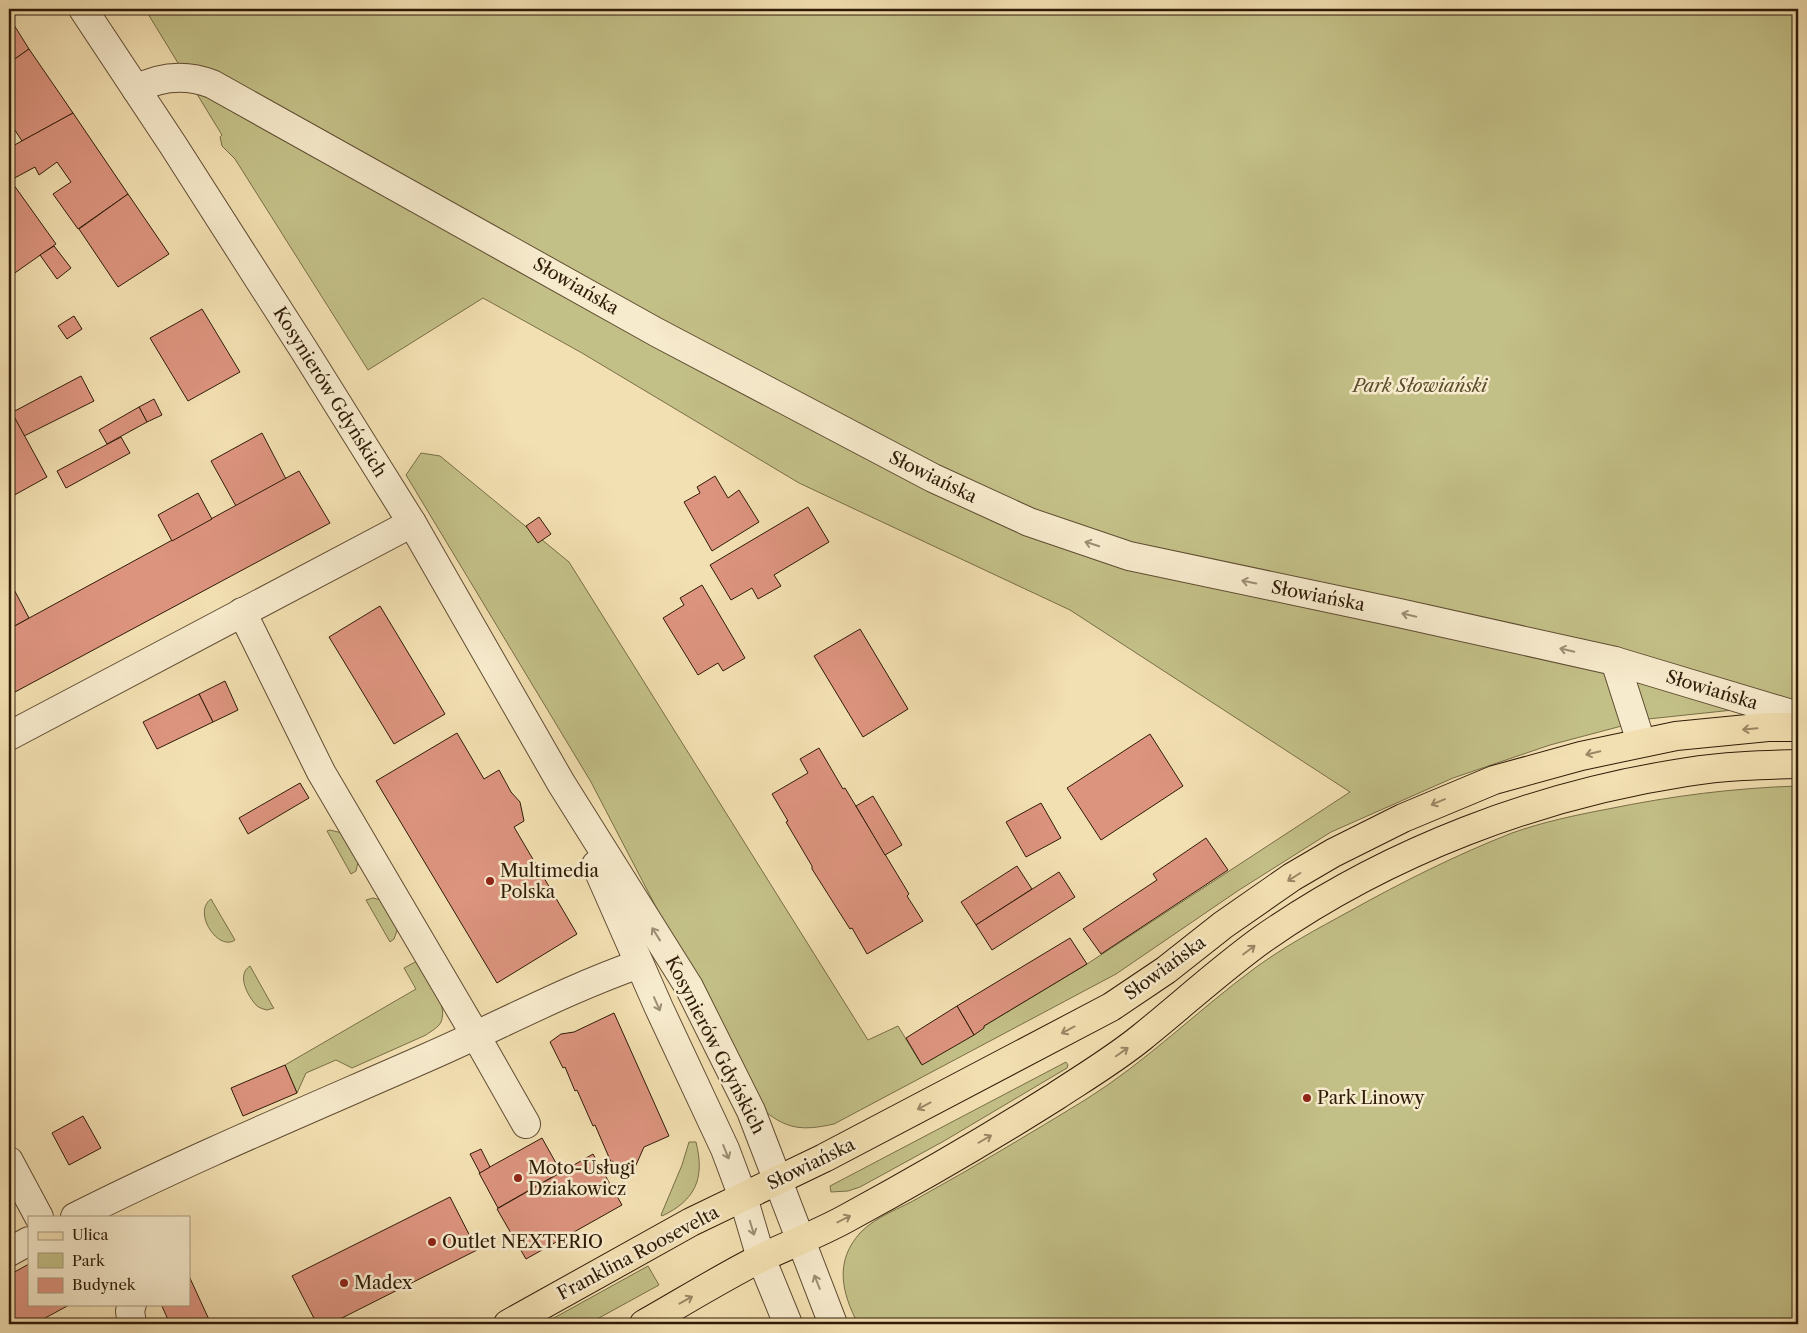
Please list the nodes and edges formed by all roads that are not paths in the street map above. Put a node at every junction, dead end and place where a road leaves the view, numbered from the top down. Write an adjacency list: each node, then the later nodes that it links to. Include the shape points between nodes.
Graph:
1 (84, 9): 2 (street, Kosynierów Gdyńskich)
2 (136, 89): 3 (street, Kosynierów Gdyńskich); 5 (street, Słowiańska, one-way to 2, via 1129,556 1030,522 933,478 656,332 212,84 200,79 175,77)
3 (412, 523): 4 (street); 11 (street, Kosynierów Gdyńskich)
4 (242, 612): 8 (street); 13 (street, via 321,772)
5 (1615, 661): 6 (street, Słowiańska); 9 (street)
6 (1798, 716)
7 (1798, 727): 9 (main road, Słowiańska, one-way to 9, via 1712,732)
8 (9, 736)
9 (1640, 742): 16 (main road, Słowiańska, one-way to 16, via 1494,780 1368,835 1257,901 1111,1007)
10 (1798, 764): 21 (main road, Słowiańska, one-way to 10, via 844,1220 1054,1097 1139,1040 1265,938 1364,878 1420,850 1522,811 1599,789 1688,772)
11 (561, 783): 12 (street, Kosynierów Gdyńskich); 16 (street, Kosynierów Gdyńskich, one-way to 11, via 751,1110 689,987)
12 (639, 964): 13 (street, via 610,974); 17 (street, Kosynierów Gdyńskich, one-way to 17, via 725,1149)
13 (476, 1036): 14 (street); 18 (street)
14 (526, 1124)
15 (12, 1175): 19 (street)
16 (778, 1180): 17 (main road, Słowiańska); 21 (street, Kosynierów Gdyńskich)
17 (743, 1197): 24 (street, Kosynierów Gdyńskich, one-way to 24); 27 (main road, Franklina Roosevelta, via 657,1240)
18 (112, 1208): 20 (street)
19 (38, 1216)
20 (79, 1216)
21 (800, 1240): 24 (main road); 30 (street, Kosynierów Gdyńskich, one-way to 21)
22 (28, 1242): 23 (street)
23 (9, 1252)
24 (761, 1258): 28 (main road, one-way to 24); 29 (street, Kosynierów Gdyńskich)
25 (131, 1306): 26 (street)
26 (132, 1324)
27 (508, 1324)
28 (644, 1324)
29 (788, 1324)
30 (833, 1324)

